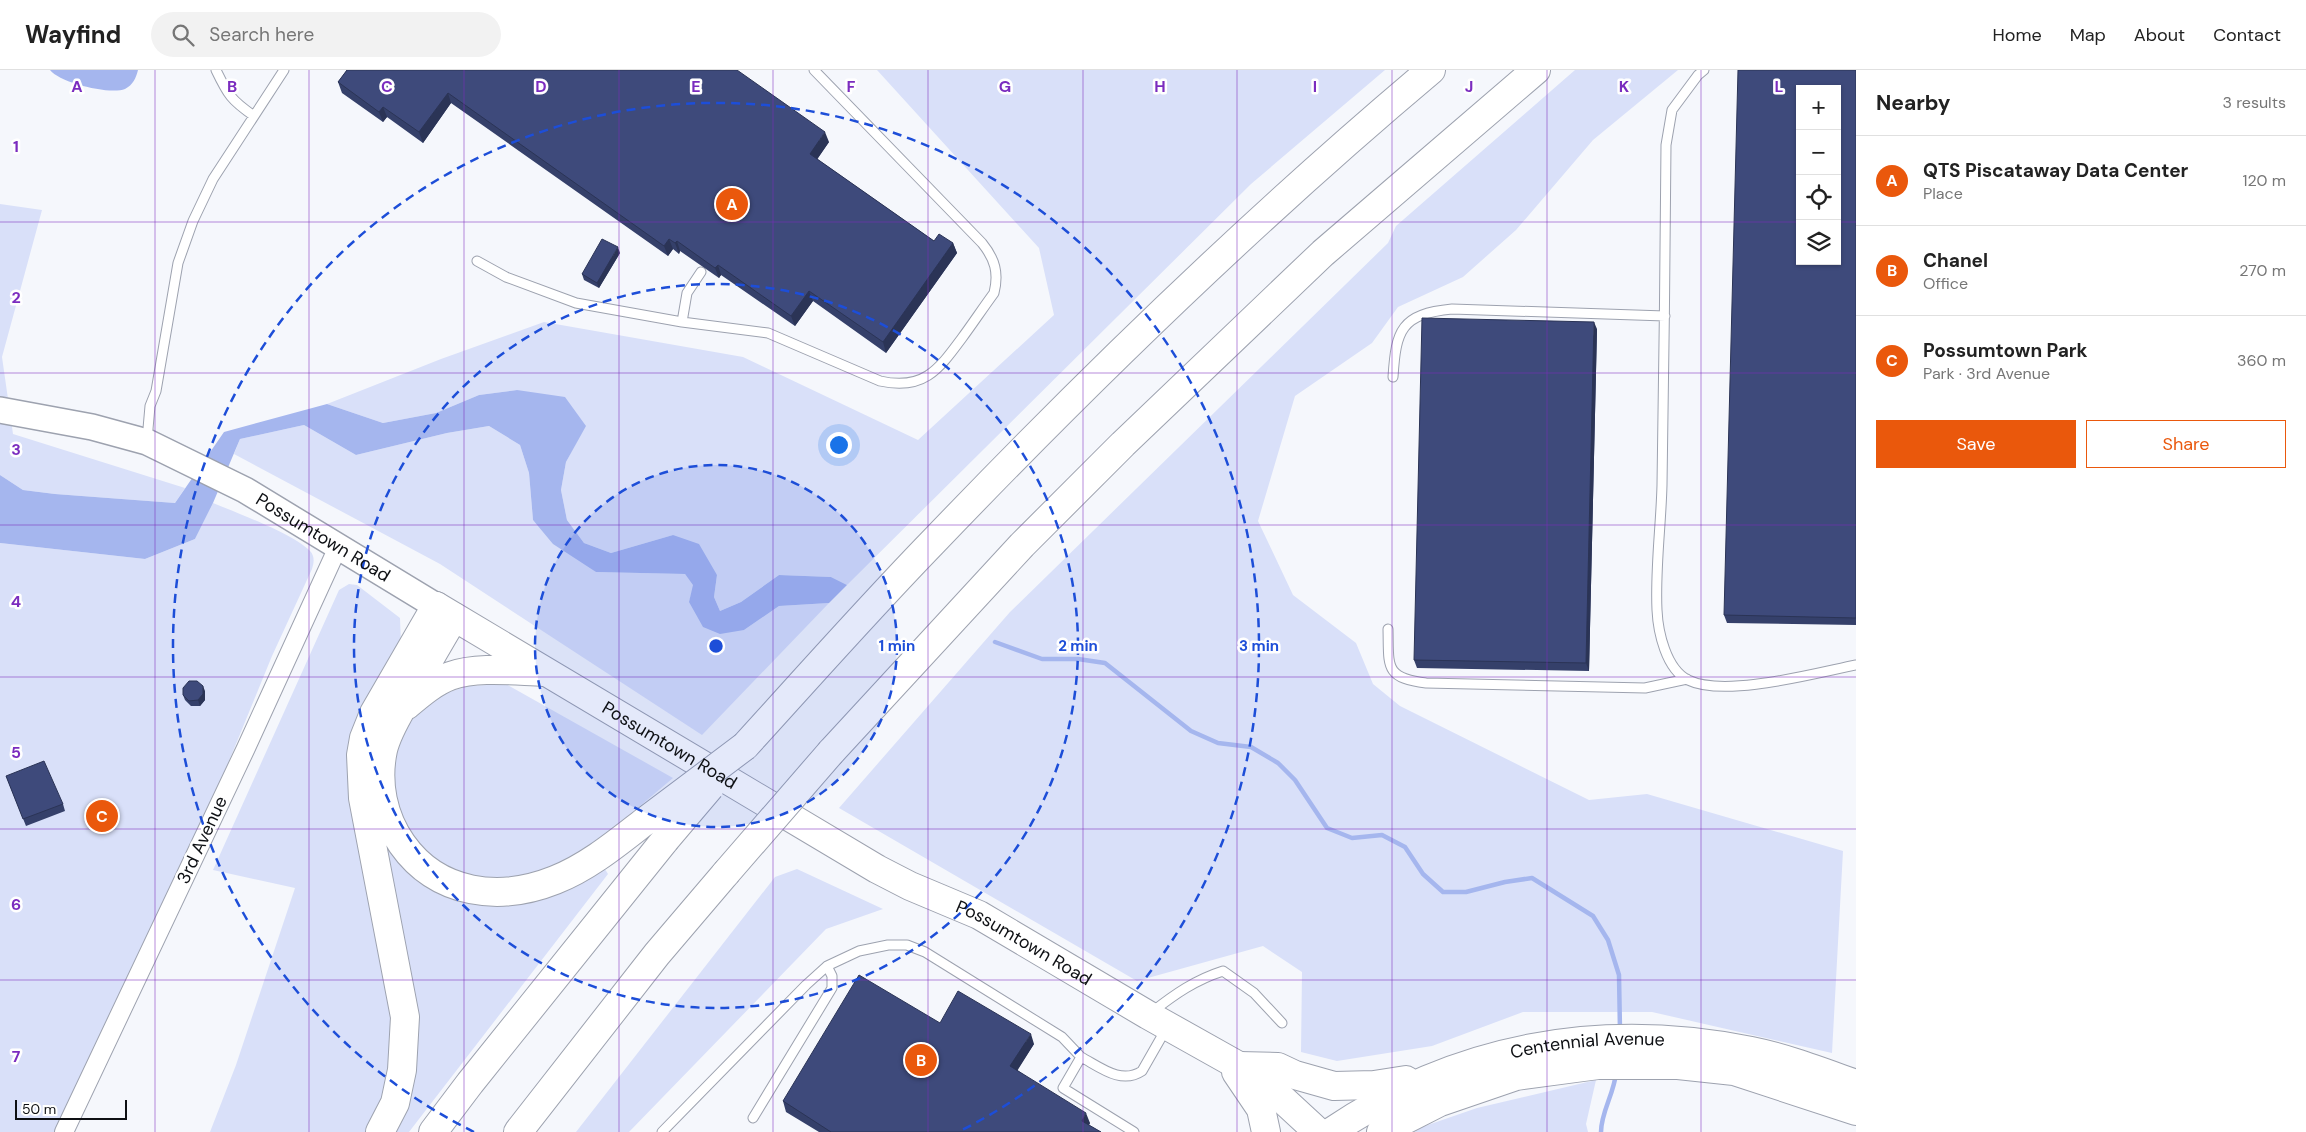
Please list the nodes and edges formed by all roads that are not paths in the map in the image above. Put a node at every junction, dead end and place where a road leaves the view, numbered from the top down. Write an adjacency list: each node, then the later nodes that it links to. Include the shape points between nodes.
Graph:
1 (216, 70): 7 (lane, via 234,102)
2 (284, 70): 7 (lane)
3 (814, 70): 11 (lane, via 991,254 996,264 994,293 940,368 910,383 880,381 768,333)
4 (1431, 70): 22 (highway, via 1273,209 1102,370 931,543)
5 (1536, 70): 37 (highway, bridge, via 1323,253 1022,545 830,752 726,873 650,962)
6 (1704, 70): 10 (lane, via 1672,110 1666,145)
7 (254, 116): 14 (lane, via 213,179 178,263 156,391 150,406)
8 (478, 261): 11 (lane, via 506,277 576,303)
9 (701, 272): 11 (lane, via 687,293)
10 (1664, 316): 12 (lane, via 1452,310 1424,313 1401,332 1395,350); 20 (lane, via 1657,610 1663,646 1670,662)
11 (682, 322)
12 (1393, 377)
13 (0, 410): 14 (main road, Possumtown Road, via 92,427)
14 (147, 442): 15 (main road, Possumtown Road, via 245,490)
15 (338, 547): 16 (main road, Possumtown Road); 34 (street, 3rd Avenue)
16 (445, 612): 19 (highway, Possumtown Road); 21 (highway); 35 (highway, via 374,713 361,755 363,798 405,1017 402,1070 395,1103)
17 (1388, 628): 20 (lane, via 1392,671 1406,681 1645,688)
18 (1856, 665): 20 (lane, via 1788,679 1737,685 1708,685)
19 (544, 672): 21 (highway, via 484,671 450,676); 24 (highway, Possumtown Road, via 877,869 979,915)
20 (1687, 679)
21 (401, 711): 22 (highway, bridge, via 383,750 382,794 393,832 415,860 442,880 455,886 489,892 532,887 580,867)
22 (745, 746): 36 (highway, bridge, via 665,840)
23 (827, 966): 28 (lane, via 859,951 907,945 925,952 1062,1037); 33 (lane, via 832,976 832,988); 38 (lane)
24 (1158, 1021): 25 (lane, via 1182,988 1222,970 1254,993); 28 (lane, via 1142,1071 1132,1076 1119,1077); 29 (highway, Possumtown Road)
25 (1282, 1023)
26 (1634, 1051): 27 (highway, Centennial Avenue); 31 (highway, Centennial Avenue, via 1702,1043 1753,1051); 32 (highway, Centennial Avenue, via 1678,1066 1734,1071)
27 (1597, 1052): 30 (highway, Centennial Avenue, via 1553,1044 1505,1053); 43 (highway, Centennial Avenue, via 1440,1102)
28 (1081, 1057): 39 (lane, via 1063,1088)
29 (1232, 1062): 30 (highway, via 1278,1067 1334,1086 1374,1085); 40 (highway, via 1260,1109); 41 (highway, Possumtown Road, via 1279,1096)
30 (1434, 1075): 42 (highway, Centennial Avenue, via 1373,1105)
31 (1856, 1084)
32 (1856, 1111)
33 (753, 1118)
34 (64, 1132)
35 (380, 1132)
36 (433, 1132)
37 (518, 1132)
38 (662, 1132)
39 (1134, 1132)
40 (1266, 1132)
41 (1318, 1132)
42 (1331, 1132)
43 (1381, 1132)

